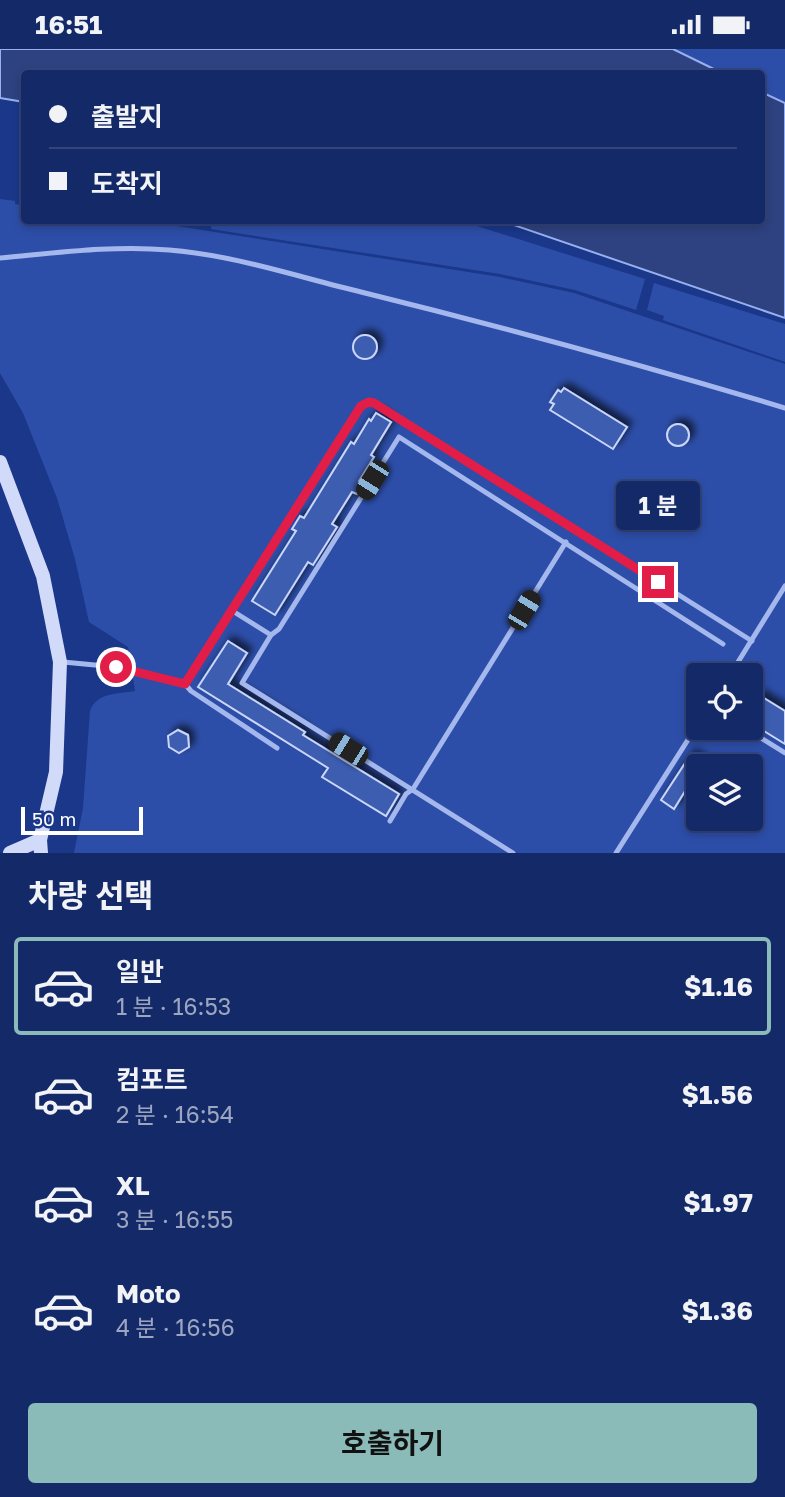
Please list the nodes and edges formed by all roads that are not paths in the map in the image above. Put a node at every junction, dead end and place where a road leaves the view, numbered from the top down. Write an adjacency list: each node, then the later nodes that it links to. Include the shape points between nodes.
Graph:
1 (0, 258): 2 (lane, via 108,249 170,250 227,260)
2 (785, 408)
3 (0, 462): 10 (street, via 43,576)
4 (566, 542): 7 (lane, via 399,437); 9 (lane); 17 (lane)
5 (785, 586): 8 (lane)
6 (231, 610): 7 (lane); 8 (lane, via 361,406 369,402); 12 (lane)
7 (271, 635): 17 (lane, via 242,683)
8 (752, 641): 11 (lane)
9 (723, 644)
10 (60, 662): 12 (lane, via 116,667); 19 (street, via 55,772)
11 (738, 663)
12 (185, 684): 15 (lane)
13 (763, 739): 16 (lane)
14 (688, 740): 22 (lane)
15 (277, 748)
16 (785, 753)
17 (413, 789): 18 (lane); 21 (lane)
18 (390, 821)
19 (41, 846): 20 (street)
20 (10, 853)
21 (513, 853)
22 (616, 853)

